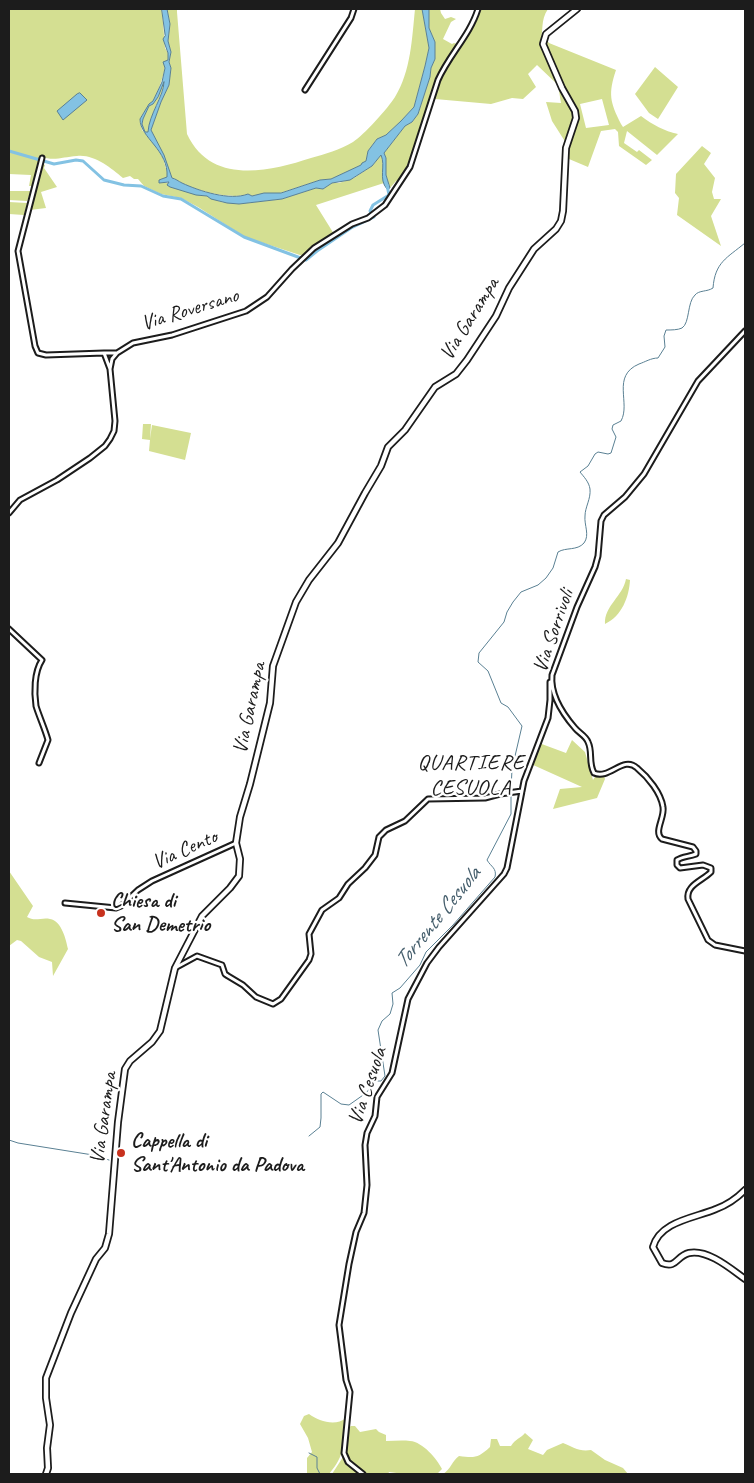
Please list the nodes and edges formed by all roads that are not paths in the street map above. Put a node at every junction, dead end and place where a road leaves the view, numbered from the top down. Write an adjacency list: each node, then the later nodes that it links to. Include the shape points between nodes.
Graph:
1 (354, 9): 4 (street)
2 (478, 9): 8 (street, Via Roversano, via 444,66 410,167 390,200 368,218 352,224 314,248 267,297 246,311 172,336 133,343)
3 (578, 9): 15 (street, Via Garampa, via 546,34 543,44 576,118 566,148 560,221 556,229 534,249 467,360 456,374 435,387 405,430 388,447 381,466 338,543 296,602 273,666 270,703)
4 (305, 90)
5 (41, 160): 7 (street, via 18,251 35,346 38,353 46,355)
6 (745, 331): 12 (street, Via Sorrivoli, via 698,382 644,474 604,515 595,567)
7 (104, 353): 8 (street); 9 (street)
8 (117, 353): 9 (street)
9 (110, 369): 10 (street, via 115,421 110,439 90,458 20,500)
10 (9, 513)
11 (9, 630): 13 (street, via 42,660 35,695 48,740)
12 (552, 675): 14 (street, Via Cesuola, via 548,718); 17 (street, Via Sorrivoli, via 553,693 562,711 587,739 590,766 594,773 604,774 625,764 636,766 658,793 664,806 658,837 696,851 696,854 677,860 677,865 680,868 703,865 711,868 687,895 708,940 715,945)
13 (39, 763)
14 (522, 791): 18 (street, via 485,798 428,799 405,821 386,830 379,837 366,868 348,884 339,898 322,910 309,934 309,960 277,1002 270,1003 256,996 225,974 222,965 216,962 197,956); 22 (street, Via Cesuola, via 510,860 504,874 432,955 408,999 392,1073 378,1097 366,1139 364,1213 348,1264 339,1326 350,1392 344,1453 348,1462)
15 (236, 843): 16 (street, Via Cento, via 152,881 116,908); 18 (street, Via Garampa, via 240,859 239,876 202,916)
16 (65, 903)
17 (745, 951)
18 (175, 968): 21 (street, Via Garampa, via 160,1031 125,1069 109,1234 71,1313 46,1378 50,1425)
19 (745, 1190): 20 (street, via 727,1204 673,1224 655,1239 653,1247 662,1263 668,1266 682,1256 700,1253)
20 (745, 1279)
21 (46, 1474)
22 (363, 1474)

